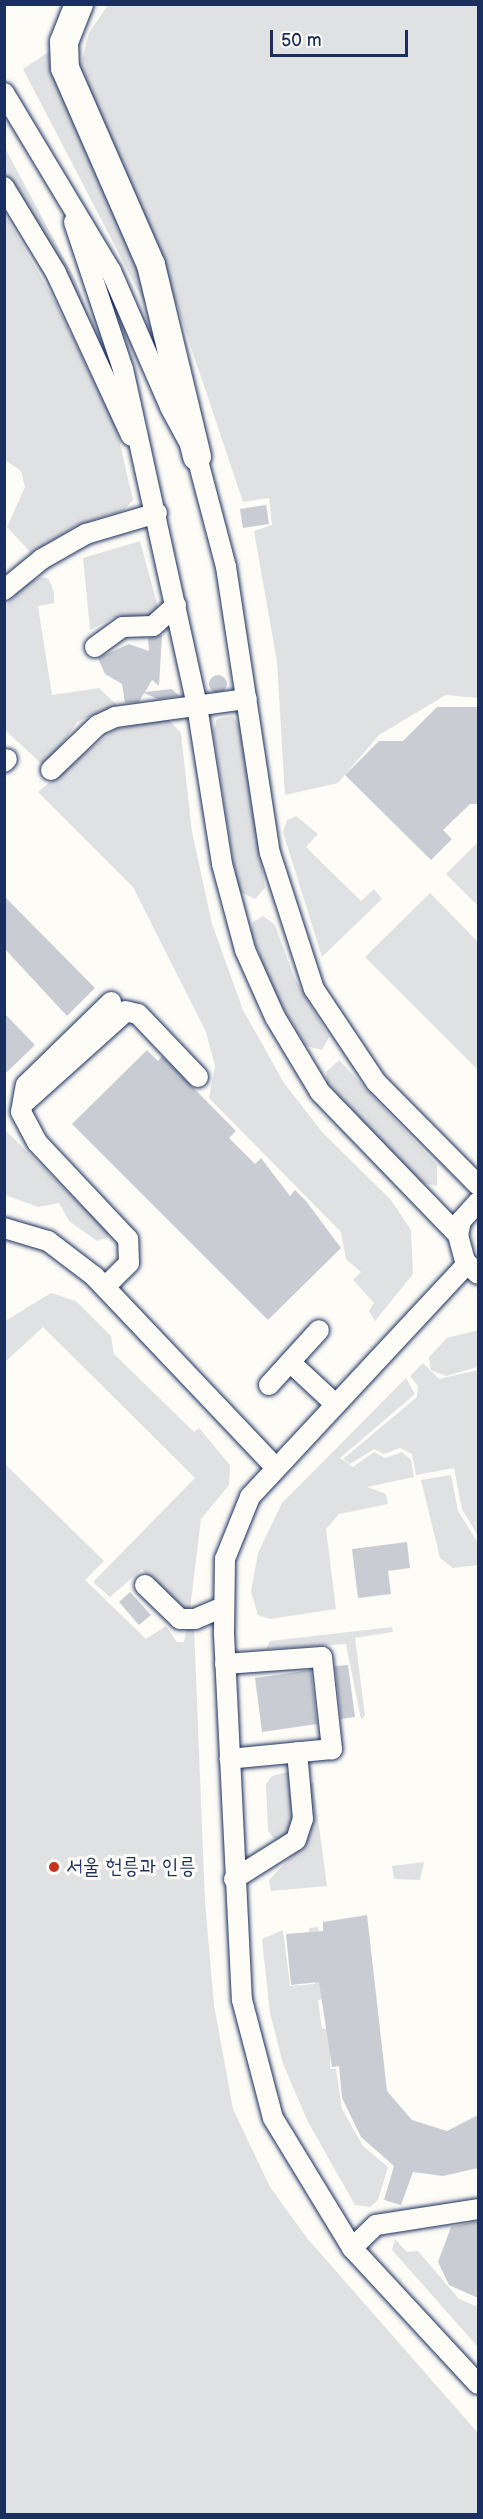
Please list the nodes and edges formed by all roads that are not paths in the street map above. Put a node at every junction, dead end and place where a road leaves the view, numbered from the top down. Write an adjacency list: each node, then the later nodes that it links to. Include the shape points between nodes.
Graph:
1 (79, 4): 5 (highway, via 64,42 66,75 151,265)
2 (5, 94): 4 (lane)
3 (4, 187): 6 (lane, via 56,273)
4 (70, 208): 5 (lane, via 111,271 170,408); 6 (lane, via 123,369)
5 (197, 457): 11 (lane, via 226,567)
6 (145, 460): 7 (lane)
7 (157, 513): 8 (lane, via 86,534 43,558); 9 (lane)
8 (4, 590)
9 (176, 605): 10 (lane, via 153,626 123,627); 12 (lane)
10 (94, 647)
11 (247, 699): 12 (lane); 15 (lane, via 270,853 314,989 376,1082)
12 (197, 706): 13 (lane, via 105,721); 18 (lane, via 237,925 275,1017 320,1092)
13 (51, 770)
14 (198, 1077): 20 (lane, via 138,1014 120,1009 25,1102 21,1112 29,1133 128,1239 129,1263)
15 (478, 1185)
16 (478, 1202): 18 (lane, via 461,1221)
17 (4, 1228): 20 (lane, via 48,1241)
18 (458, 1235): 19 (lane)
19 (473, 1269): 24 (lane)
20 (105, 1287): 25 (lane)
21 (319, 1330): 22 (lane)
22 (290, 1362): 23 (lane); 24 (lane)
23 (269, 1385)
24 (334, 1403): 25 (lane)
25 (274, 1466): 27 (lane, via 250,1497 230,1542)
26 (145, 1585): 27 (lane, via 180,1619 195,1619)
27 (224, 1607): 28 (lane)
28 (225, 1664): 29 (lane, via 321,1657 332,1749); 30 (lane)
29 (297, 1752): 30 (lane); 31 (lane, via 303,1819 296,1840)
30 (229, 1759): 31 (lane)
31 (234, 1879): 33 (lane, via 242,2000 254,2059 273,2118)
32 (478, 2209): 33 (lane, via 376,2225)
33 (352, 2248): 34 (lane)
34 (478, 2384)

